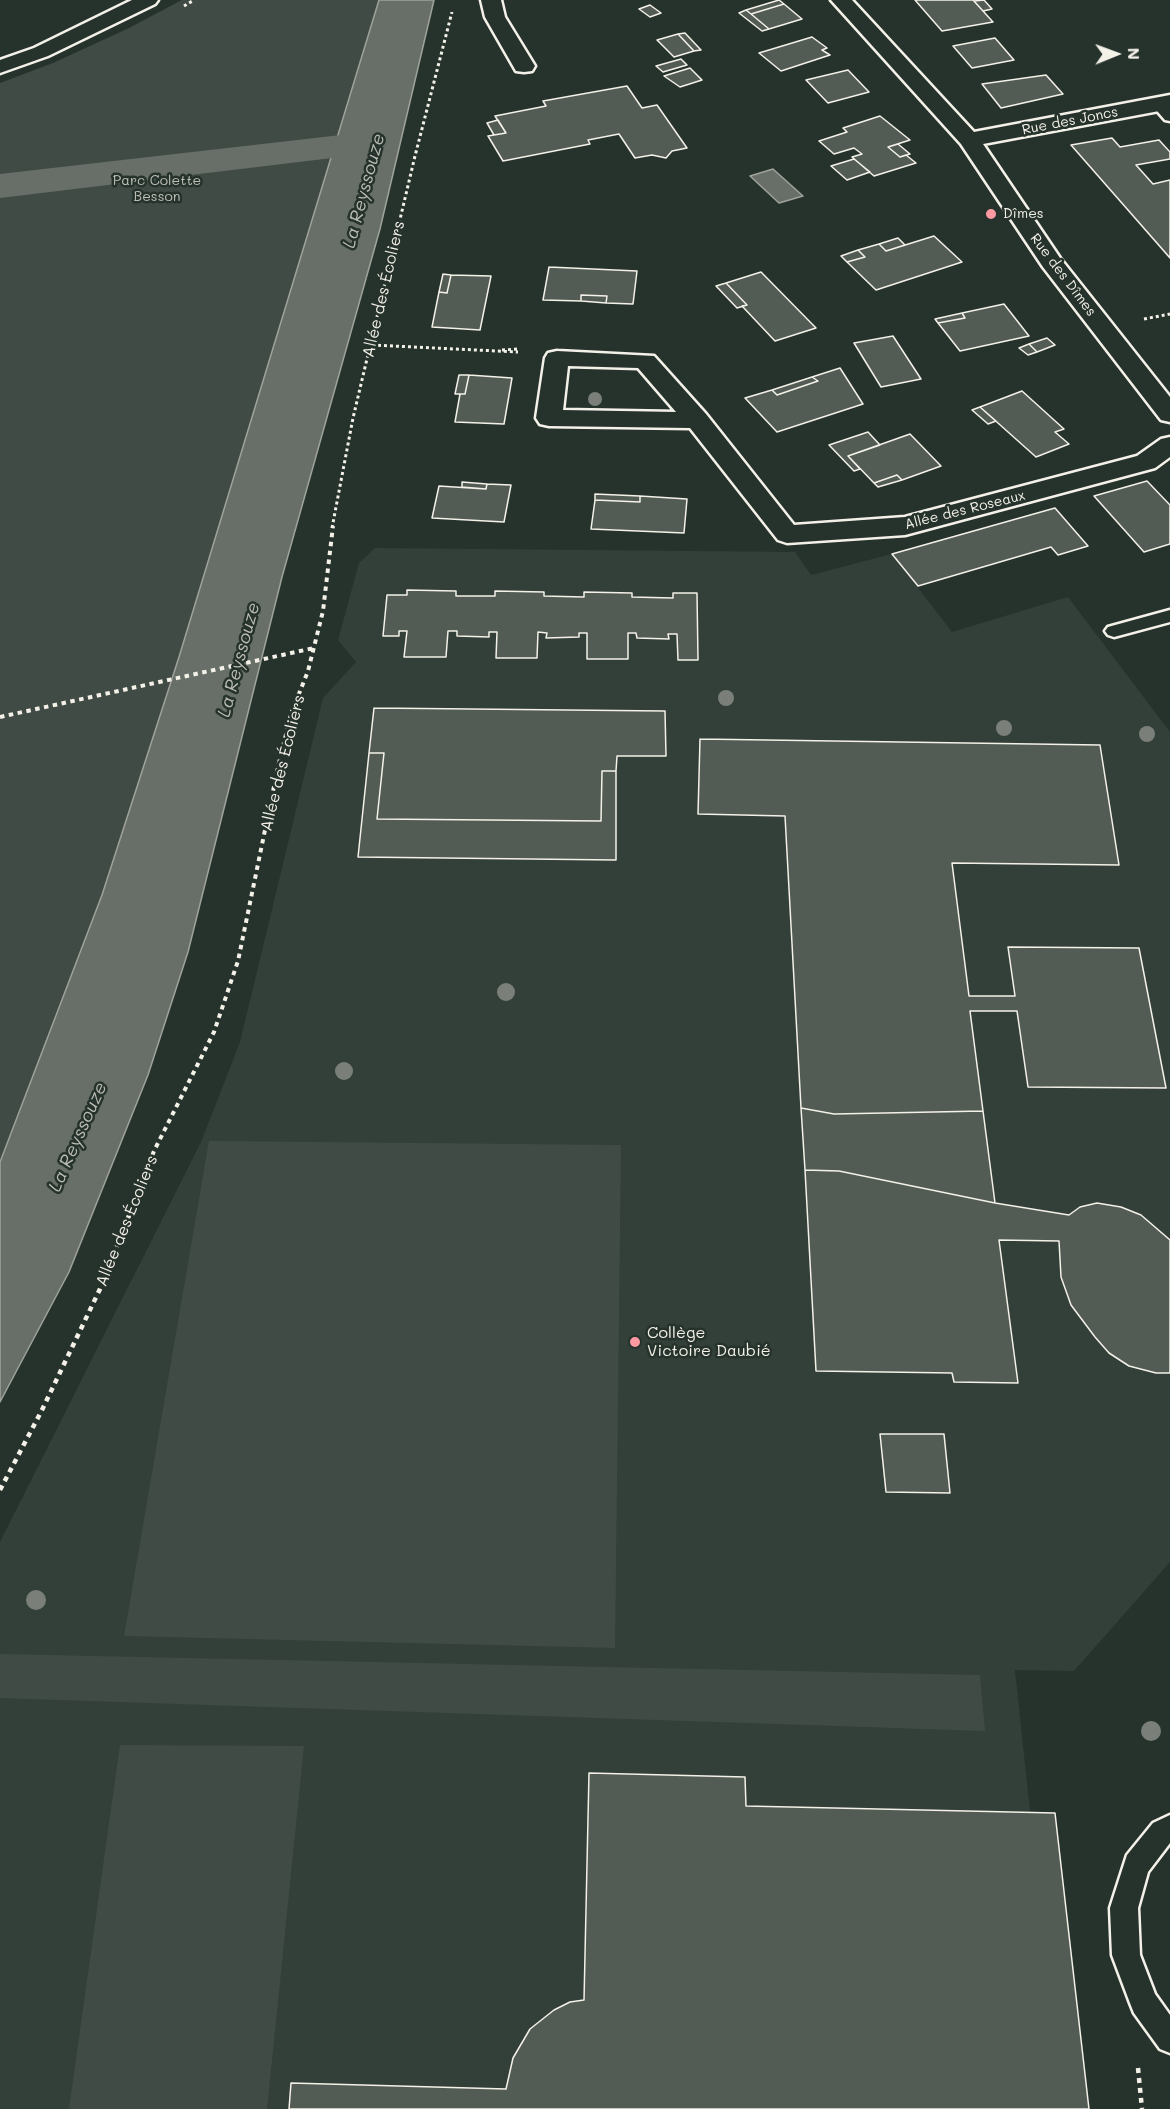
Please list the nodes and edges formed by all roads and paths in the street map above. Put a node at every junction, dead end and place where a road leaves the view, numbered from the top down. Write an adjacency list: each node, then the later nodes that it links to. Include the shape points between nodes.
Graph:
1 (104, 0): 6 (street)
2 (148, 0): 8 (street, via 41,52)
3 (491, 0): 7 (street, via 495,17)
4 (841, 0): 10 (street, Rue des Dîmes)
5 (454, 3): 11 (path, Allée des Écoliers)
6 (51, 25)
7 (524, 66)
8 (0, 67)
9 (1166, 108): 10 (street, Rue des Joncs)
10 (969, 140): 13 (street, Rue des Dîmes, via 1051,262)
11 (372, 345): 12 (path); 18 (path, Allée des Écoliers, via 339,491)
12 (500, 350): 12 (path, via 513,353 524,351 513,348)
13 (1170, 414)
14 (697, 420): 14 (street, Allée des Roseaux, via 645,361 557,358 549,418); 15 (street, Allée des Roseaux, via 787,534 905,526 1146,462)
15 (1170, 445)
16 (1170, 616): 17 (lane)
17 (1114, 631)
18 (315, 648): 19 (path); 20 (path, Allée des Écoliers, via 291,714 246,929 214,1032 154,1151 100,1289)
19 (0, 717)
20 (0, 1490)
21 (1170, 1828): 22 (lane, via 1162,1832 1137,1865 1124,1908 1126,1955 1144,2003)
22 (1170, 2039)

